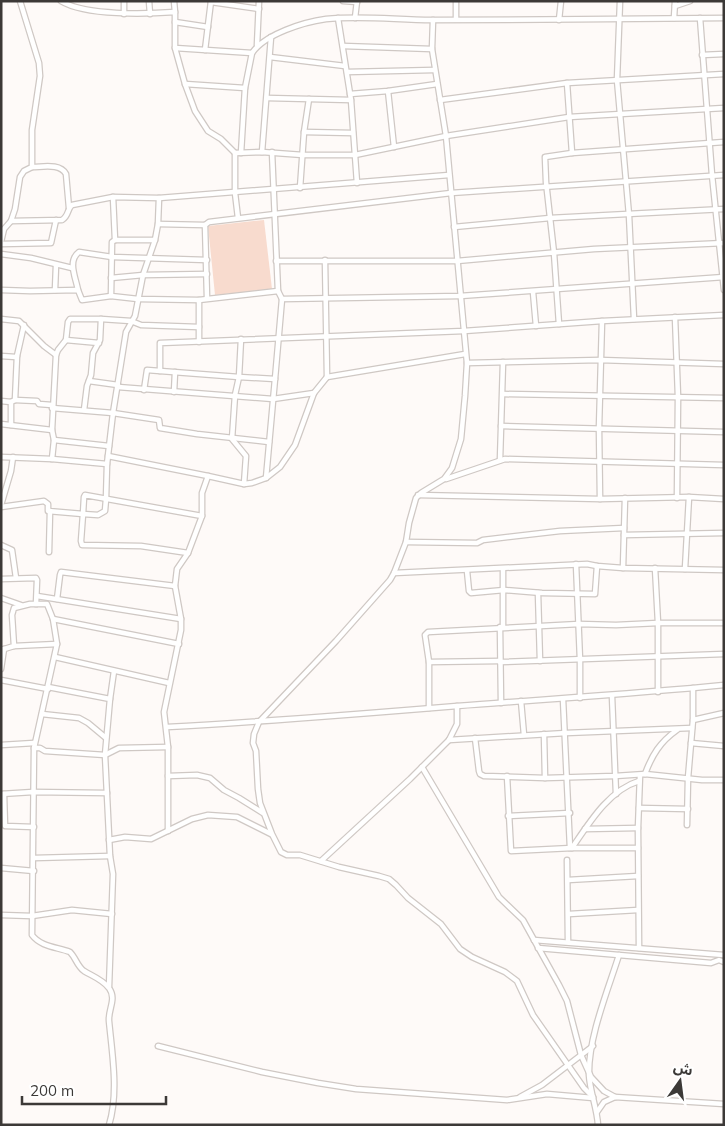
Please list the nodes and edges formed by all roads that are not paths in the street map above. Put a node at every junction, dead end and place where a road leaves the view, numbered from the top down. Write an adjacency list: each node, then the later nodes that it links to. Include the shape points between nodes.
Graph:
1 (20, 1): 73 (street, via 40,76 32,130)
2 (124, 1): 17 (street)
3 (150, 1): 18 (street)
4 (174, 1): 16 (street)
5 (259, 1): 15 (street)
6 (344, 1): 13 (street)
7 (456, 1): 24 (street)
8 (561, 1): 27 (street)
9 (620, 1): 25 (street)
10 (690, 1): 14 (street)
11 (64, 2): 17 (street, via 83,9)
12 (211, 2): 15 (street); 29 (street)
13 (357, 2): 20 (street)
14 (675, 4): 21 (street)
15 (259, 9): 31 (street)
16 (175, 12): 18 (street); 28 (street)
17 (124, 14): 18 (street)
18 (150, 14)
19 (338, 18): 20 (street); 30 (street, via 301,25); 32 (street)
20 (356, 18): 26 (street)
21 (674, 18): 22 (street); 25 (street)
22 (700, 18): 23 (street); 38 (street)
23 (724, 18)
24 (456, 19): 26 (street); 27 (street)
25 (619, 19): 27 (street); 45 (street)
26 (433, 20): 34 (street)
27 (560, 20)
28 (175, 22): 29 (street); 33 (street)
29 (208, 27): 35 (street)
30 (271, 37): 31 (street); 39 (street)
31 (257, 45): 36 (street)
32 (343, 46): 34 (street); 40 (street)
33 (175, 48): 35 (street); 47 (street)
34 (432, 49): 41 (street)
35 (205, 50): 36 (street)
36 (252, 53): 49 (street)
37 (724, 54): 38 (street)
38 (702, 55): 44 (street)
39 (270, 57): 40 (street); 52 (street)
40 (345, 66): 42 (street)
41 (434, 70): 42 (street); 48 (street)
42 (347, 72): 51 (street)
43 (724, 74): 44 (street)
44 (704, 75): 45 (street); 57 (street)
45 (617, 80): 46 (street); 58 (street)
46 (567, 83): 55 (street); 59 (street)
47 (185, 84): 49 (street); 69 (street, via 195,111 208,132)
48 (437, 84): 50 (street); 55 (street)
49 (246, 88): 69 (street)
50 (388, 91): 51 (street); 65 (street)
51 (350, 94): 54 (street)
52 (267, 98): 53 (street); 67 (street)
53 (309, 99): 54 (street); 60 (street)
54 (351, 100): 61 (street)
55 (440, 100): 62 (street)
56 (724, 108): 57 (street)
57 (706, 109): 58 (street); 63 (street)
58 (620, 115): 59 (street); 66 (street)
59 (569, 118): 62 (street); 70 (street)
60 (304, 132): 61 (street); 71 (street)
61 (353, 133): 72 (street)
62 (446, 136): 65 (street); 74 (street)
63 (709, 142): 64 (street); 66 (street); 76 (street)
64 (724, 142)
65 (394, 147): 72 (street)
66 (624, 149): 70 (street); 77 (street)
67 (262, 152): 68 (street); 69 (street)
68 (272, 152): 71 (street); 81 (street)
69 (238, 153): 82 (street)
70 (572, 153): 79 (street, via 545,157)
71 (303, 155): 72 (street); 80 (street)
72 (355, 155): 78 (street)
73 (32, 167): 86 (street, via 60,167 64,170); 94 (street, via 20,177)
74 (449, 175): 78 (street); 83 (street)
75 (724, 175): 76 (street)
76 (712, 176): 77 (street); 88 (street)
77 (627, 181): 79 (street); 90 (street)
78 (357, 183): 80 (street)
79 (547, 186): 83 (street); 92 (street)
80 (300, 188): 81 (street)
81 (273, 190): 82 (street); 89 (street)
82 (235, 193): 85 (street); 91 (street)
83 (451, 193): 89 (street); 97 (street)
84 (113, 197): 85 (street); 86 (street, via 81,202); 98 (street)
85 (159, 198): 95 (street)
86 (69, 208): 93 (street, via 65,218)
87 (724, 209): 88 (street)
88 (716, 210): 90 (street); 101 (street)
89 (274, 215): 91 (street); 109 (street)
90 (629, 215): 92 (street); 102 (street)
91 (238, 218): 96 (street)
92 (550, 218): 97 (street); 103 (street)
93 (56, 220): 94 (street); 100 (street, via 51,243)
94 (11, 221): 100 (street, via 4,229)
95 (158, 224): 96 (street); 99 (street)
96 (205, 225): 107 (street)
97 (454, 228): 110 (street)
98 (115, 240): 99 (street); 105 (street, via 112,242)
99 (154, 240): 106 (street)
100 (1, 243)
101 (721, 243): 102 (street); 115 (street)
102 (630, 248): 103 (street); 117 (street)
103 (554, 253): 110 (street); 121 (street)
104 (1, 254): 111 (street)
105 (112, 257): 106 (street); 112 (street, via 79,252); 116 (street)
106 (148, 259): 107 (street); 114 (street)
107 (207, 260): 113 (street)
108 (325, 260): 109 (street); 110 (street); 131 (street)
109 (276, 261): 123 (street)
110 (457, 261): 126 (street)
111 (56, 265): 112 (street); 119 (street)
112 (72, 268): 120 (street)
113 (207, 274): 114 (street); 127 (street)
114 (143, 275): 116 (street); 128 (street)
115 (723, 277): 117 (street); 122 (street)
116 (111, 278): 125 (street)
117 (632, 284): 121 (street); 136 (street)
118 (1, 290): 119 (street)
119 (55, 290): 120 (street)
120 (78, 290): 125 (street, via 82,300)
121 (556, 290): 124 (street); 139 (street)
122 (724, 290)
123 (278, 291): 127 (street); 129 (street)
124 (533, 292): 126 (street); 141 (street)
125 (111, 296): 128 (street)
126 (460, 296): 131 (street); 143 (street)
127 (207, 298): 130 (street)
128 (138, 299): 130 (street); 137 (street)
129 (282, 299): 131 (street); 145 (street)
130 (199, 300): 142 (street)
131 (326, 300): 144 (street)
132 (724, 315): 133 (street)
133 (676, 318): 136 (street); 156 (street)
134 (1, 319): 140 (street, via 19,321)
135 (101, 319): 137 (street); 147 (street, via 70,319); 149 (street)
136 (634, 319): 138 (street)
137 (131, 321): 142 (street, via 141,325); 165 (street, via 126,332)
138 (602, 321): 139 (street); 154 (street)
139 (559, 324): 141 (street)
140 (24, 325): 151 (street); 153 (street)
141 (536, 326): 143 (street)
142 (199, 327): 148 (street)
143 (464, 331): 144 (street); 150 (street)
144 (326, 336): 145 (street); 162 (street)
145 (278, 338): 146 (street); 163 (street)
146 (241, 339): 148 (street); 161 (street)
147 (66, 340): 149 (street); 151 (street)
148 (199, 342): 159 (street, via 160,343)
149 (99, 343): 164 (street, via 93,353)
150 (465, 354): 157 (street); 162 (street)
151 (56, 355): 177 (street)
152 (1, 356): 153 (street)
153 (18, 356): 176 (street)
154 (600, 360): 155 (street); 156 (street); 170 (street)
155 (502, 362): 157 (street); 169 (street)
156 (677, 362): 158 (street); 172 (street)
157 (467, 364): 202 (street, via 461,439 452,468)
158 (724, 364)
159 (160, 371): 160 (street); 166 (street, via 145,371)
160 (175, 372): 161 (street); 167 (street)
161 (239, 377): 163 (street); 171 (street)
162 (327, 377): 168 (street)
163 (275, 379): 174 (street)
164 (89, 381): 165 (street); 178 (street)
165 (118, 386): 166 (street); 179 (street)
166 (144, 390): 167 (street)
167 (174, 392): 171 (street)
168 (314, 393): 174 (street); 201 (street, via 295,445 280,467)
169 (503, 394): 170 (street); 182 (street)
170 (599, 394): 172 (street); 183 (street)
171 (235, 396): 174 (street); 187 (street)
172 (678, 396): 173 (street); 185 (street)
173 (724, 398)
174 (273, 399): 189 (street)
175 (1, 401): 176 (street)
176 (13, 401): 177 (street, via 37,401); 181 (street)
177 (52, 406): 178 (street); 184 (street)
178 (84, 410): 179 (street)
179 (113, 413): 187 (street, via 159,420 160,428); 190 (street)
180 (1, 424): 181 (street)
181 (11, 425): 184 (street)
182 (501, 426): 183 (street); 195 (street)
183 (598, 428): 185 (street); 196 (street)
184 (52, 430): 188 (street)
185 (678, 432): 186 (street); 198 (street)
186 (724, 432)
187 (232, 439): 189 (street); 203 (street, via 246,456)
188 (54, 440): 190 (street); 194 (street)
189 (269, 442): 201 (street)
190 (109, 446): 192 (street)
191 (1, 456): 193 (street)
192 (108, 456): 197 (street); 200 (street)
193 (13, 457): 194 (street); 211 (street)
194 (52, 459): 197 (street)
195 (500, 460): 196 (street); 202 (street)
196 (599, 463): 198 (street); 209 (street)
197 (107, 464): 205 (street)
198 (677, 465): 199 (street); 207 (street)
199 (724, 465)
200 (208, 476): 203 (street); 214 (street, via 202,493)
201 (266, 478): 203 (street)
202 (444, 479): 204 (street)
203 (244, 484)
204 (418, 495): 209 (street); 219 (street)
205 (106, 498): 213 (street, via 104,512); 213 (street, via 84,496); 214 (street)
206 (625, 498): 207 (street); 209 (street); 215 (street)
207 (677, 498): 208 (street)
208 (689, 498): 210 (street); 217 (street)
209 (600, 499)
210 (724, 499)
211 (1, 506): 212 (street, via 44,501)
212 (50, 511): 213 (street); 221 (street)
213 (83, 514): 222 (street, via 82,545 141,546)
214 (202, 516): 222 (street)
215 (624, 528): 218 (street); 219 (street, via 560,531 477,543)
216 (724, 533): 217 (street)
217 (686, 534): 218 (street); 227 (street)
218 (624, 535): 225 (street)
219 (406, 542): 231 (street)
220 (1, 545): 232 (street, via 12,550)
221 (49, 552)
222 (188, 553): 234 (street, via 177,569)
223 (576, 564): 224 (street); 228 (street); 237 (street)
224 (596, 566): 225 (street); 237 (street, via 596,594)
225 (623, 568): 226 (street)
226 (655, 568): 227 (street); 245 (street)
227 (685, 568): 229 (street)
228 (503, 569): 230 (street); 235 (street)
229 (724, 570)
230 (467, 571): 231 (street); 235 (street, via 470,592)
231 (394, 573): 280 (street, via 336,641)
232 (16, 578): 233 (street); 238 (street, via 36,578)
233 (1, 579)
234 (175, 586): 240 (street, via 61,572); 243 (street)
235 (504, 590): 236 (street); 249 (street)
236 (538, 593): 237 (street); 248 (street)
237 (577, 594): 247 (street)
238 (36, 596): 240 (street); 241 (street)
239 (1, 598): 242 (street)
240 (57, 599): 243 (street)
241 (36, 604): 242 (street); 244 (street, via 47,604)
242 (22, 605): 252 (street, via 12,610)
243 (182, 619): 251 (street)
244 (53, 620): 250 (street); 251 (street)
245 (658, 623): 246 (street); 247 (street); 256 (street)
246 (724, 623)
247 (579, 624): 248 (street); 257 (street)
248 (539, 625): 249 (street); 260 (street)
249 (502, 627): 258 (street, via 426,632); 259 (street)
250 (57, 644): 252 (street); 255 (street)
251 (179, 644): 264 (street)
252 (14, 646): 253 (street)
253 (2, 649): 261 (street)
254 (724, 654): 256 (street)
255 (55, 657): 262 (street); 266 (street)
256 (659, 658): 257 (street); 268 (street)
257 (580, 660): 260 (street); 270 (street)
258 (429, 662): 259 (street); 276 (street)
259 (500, 662): 260 (street); 274 (street)
260 (540, 662)
261 (1, 669)
262 (114, 671): 264 (street); 271 (street)
263 (1, 680): 266 (street)
264 (169, 683): 281 (street, via 164,712)
265 (724, 685): 267 (street)
266 (48, 688): 271 (street); 278 (street)
267 (693, 688): 268 (street); 279 (street)
268 (658, 692): 269 (street)
269 (612, 696): 270 (street); 284 (street)
270 (580, 698): 272 (street)
271 (110, 699): 288 (street)
272 (564, 699): 273 (street); 285 (street)
273 (521, 701): 274 (street); 287 (street)
274 (501, 703): 275 (street)
275 (457, 706): 276 (street); 290 (street, via 457,724)
276 (429, 708): 280 (street)
277 (724, 713): 279 (street)
278 (42, 714): 288 (street, via 79,718); 293 (street)
279 (693, 720): 282 (street)
280 (259, 722): 281 (street); 314 (street, via 253,743)
281 (166, 726): 295 (street)
282 (692, 728): 283 (street); 291 (street)
283 (678, 729): 284 (street); 298 (street, via 655,751)
284 (614, 731): 285 (street); 301 (street)
285 (566, 733): 286 (street); 302 (street)
286 (544, 734): 287 (street); 303 (street)
287 (524, 735): 289 (street)
288 (106, 738): 296 (street)
289 (475, 738): 290 (street); 300 (street, via 480,774)
290 (449, 740): 297 (street)
291 (691, 743): 294 (street); 304 (street)
292 (1, 745): 293 (street)
293 (34, 745): 296 (street, via 45,752); 307 (street)
294 (724, 746)
295 (168, 747): 296 (street, via 120,748); 299 (street)
296 (105, 755): 308 (street)
297 (422, 768): 328 (street); 338 (street, via 502,901 523,920)
298 (642, 775): 301 (street); 304 (street); 306 (street)
299 (168, 776): 314 (street, via 210,778); 320 (street)
300 (507, 776): 303 (street); 315 (street)
301 (615, 776): 302 (street); 310 (street)
302 (568, 777): 303 (street); 313 (street)
303 (545, 778)
304 (688, 778): 305 (street); 312 (street)
305 (724, 780)
306 (639, 781): 310 (street); 311 (street)
307 (33, 792): 308 (street); 309 (street); 317 (street)
308 (107, 793): 322 (street)
309 (3, 794): 317 (street, via 5,826)
310 (616, 794): 319 (street)
311 (639, 808): 312 (street); 318 (street)
312 (688, 809): 316 (street)
313 (570, 812): 315 (street); 323 (street)
314 (263, 813): 321 (street)
315 (508, 816): 323 (street, via 511,851)
316 (687, 825)
317 (34, 827): 326 (street)
318 (638, 828): 319 (street); 324 (street)
319 (585, 829): 323 (street)
320 (168, 831): 321 (street, via 202,816 219,816 237,817); 322 (street, via 145,839 125,837)
321 (272, 834): 328 (street, via 284,855 300,855)
322 (109, 840): 325 (street)
323 (571, 848): 324 (street)
324 (638, 848): 331 (street)
325 (110, 856): 326 (street); 334 (street)
326 (34, 858): 330 (street)
327 (567, 860): 332 (street)
328 (321, 862): 349 (street, via 389,880 441,924 460,949 509,974 520,985 533,1015)
329 (1, 868): 330 (street)
330 (34, 871): 337 (street)
331 (638, 876): 332 (street); 333 (street)
332 (568, 880): 335 (street)
333 (638, 910): 335 (street); 341 (street)
334 (112, 914): 337 (street, via 72,910); 345 (street)
335 (569, 914): 339 (street)
336 (1, 915): 337 (street)
337 (32, 916): 345 (street, via 34,938 47,946 70,952 85,972)
338 (534, 940): 339 (street); 340 (street)
339 (568, 942): 341 (street)
340 (538, 948): 342 (street); 348 (street, via 565,996)
341 (639, 948): 343 (street)
342 (619, 955): 344 (street); 347 (street)
343 (724, 955)
344 (724, 962)
345 (109, 987): 356 (street, via 113,999 109,1015 113,1069)
346 (158, 1046): 353 (street, via 262,1072 332,1085)
347 (592, 1046): 348 (street); 350 (street)
348 (581, 1055): 349 (street); 350 (street)
349 (568, 1065): 351 (street); 353 (street)
350 (589, 1072): 351 (street); 352 (street, via 599,1087)
351 (593, 1097): 353 (street, via 547,1094); 355 (street)
352 (615, 1097): 354 (street); 355 (street, via 604,1102)
353 (515, 1100)
354 (724, 1104)
355 (597, 1113): 357 (street)
356 (109, 1125)
357 (598, 1125)

